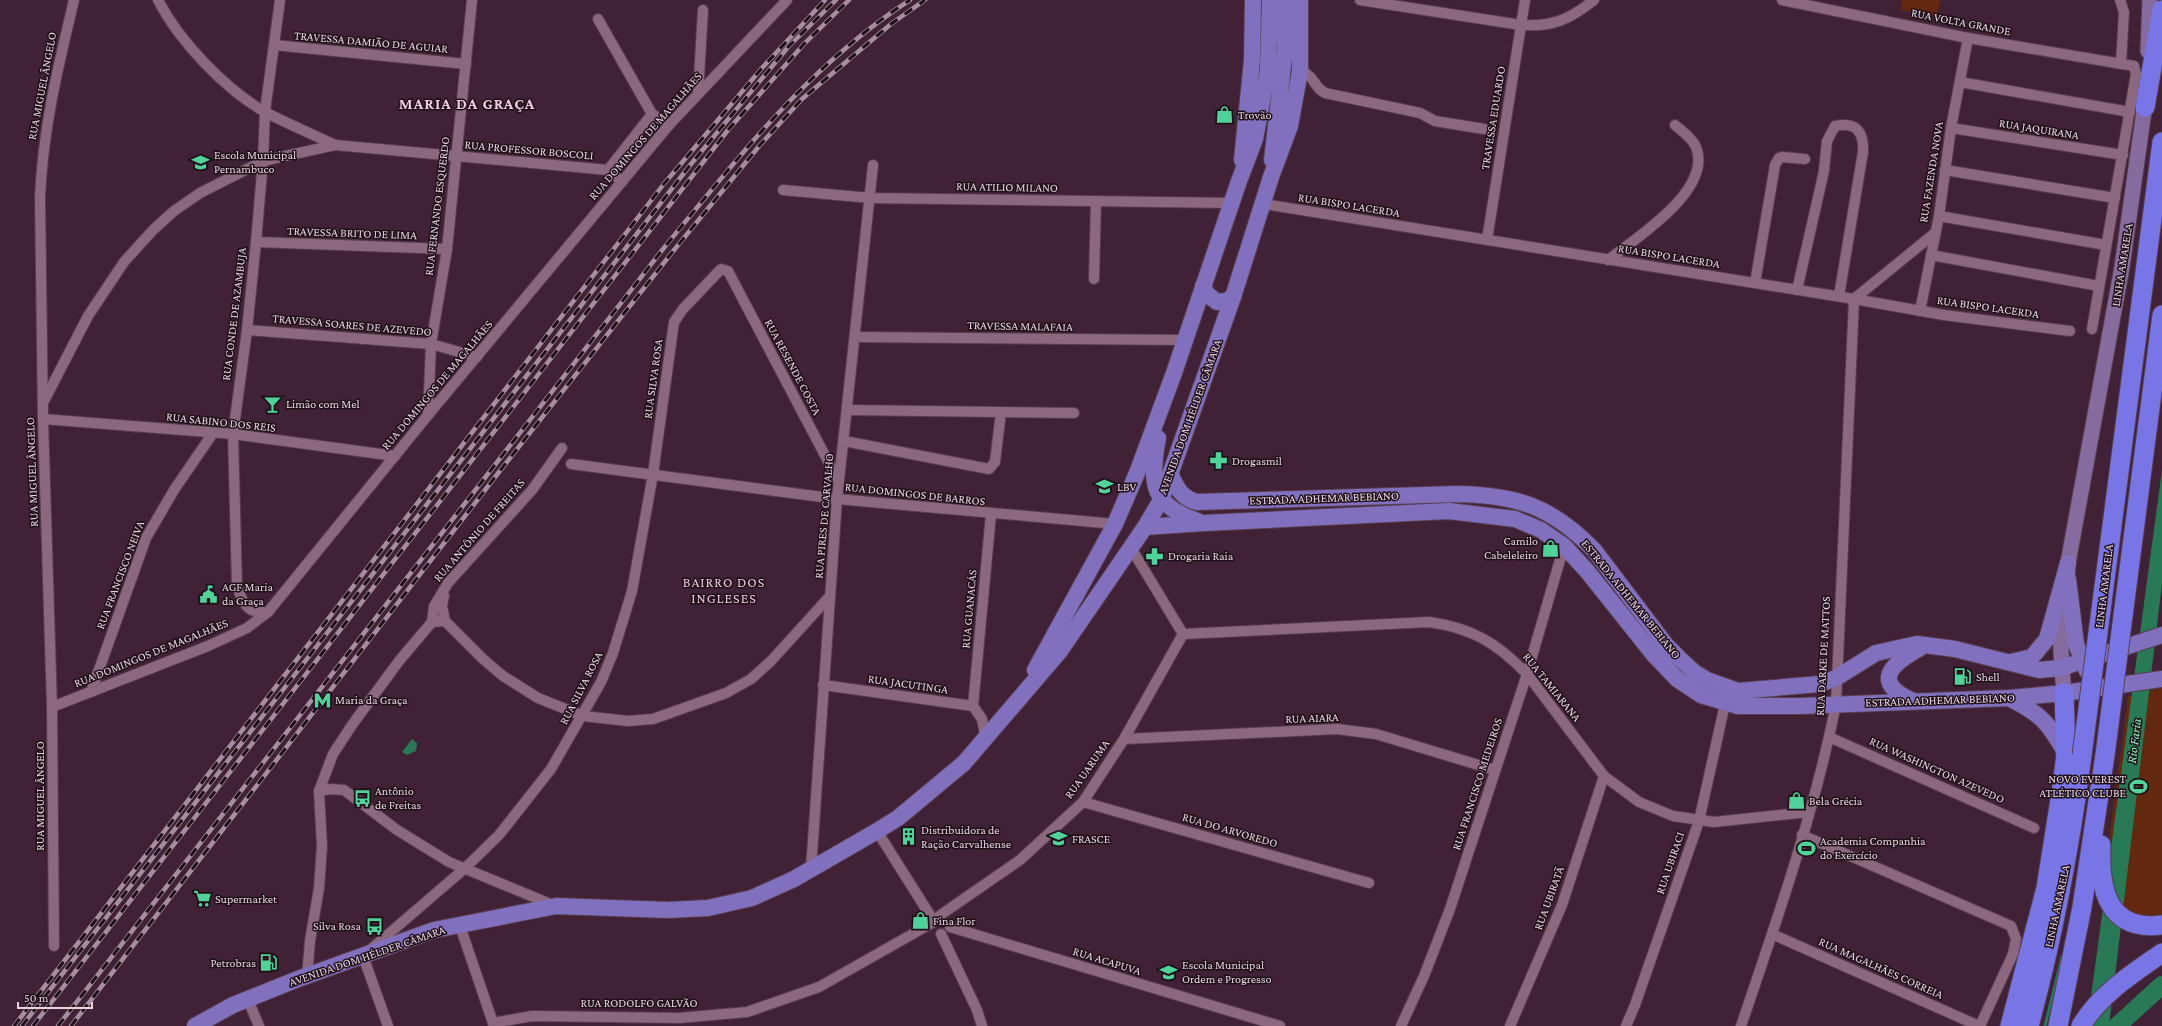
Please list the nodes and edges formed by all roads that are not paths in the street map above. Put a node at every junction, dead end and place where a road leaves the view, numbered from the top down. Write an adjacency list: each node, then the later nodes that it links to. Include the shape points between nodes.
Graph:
1 (74, 0): 80 (street, RUA MIGUEL ÂNGELO, via 49,107 41,161)
2 (158, 0): 29 (street, RUA PROFESSOR BOSCOLI, via 167,17 189,45 222,79)
3 (280, 0): 21 (street, RUA CONDE DE AZAMBUJA)
4 (472, 0): 23 (street, RUA FERNANDO ESQUERDO)
5 (787, 0): 27 (street, RUA DOMINGOS DE MAGALHÃES)
6 (1253, 0): 45 (main road, AVENIDA DOM HÉLDER CÂMARA, via 1254,37)
7 (1270, 0): 22 (main road)
8 (1284, 0): 22 (main road)
9 (1300, 0): 25 (main road, AVENIDA DOM HÉLDER CÂMARA)
10 (1360, 0): 19 (street)
11 (1525, 0): 19 (street, TRAVESSA EDUARDO)
12 (1594, 0): 19 (street, via 1568,18 1553,24)
13 (1782, 0): 20 (street, RUA VOLTA GRANDE)
14 (2120, 0): 24 (street, via 2124,12)
15 (2150, 0): 28 (main road, LINHA AMARELA)
16 (703, 10): 27 (street)
17 (2162, 10): 28 (highway)
18 (598, 19): 30 (street)
19 (1521, 26): 55 (street, TRAVESSA EDUARDO)
20 (1968, 38): 24 (street, RUA VOLTA GRANDE); 26 (street, RUA FAZENDA NOVA)
21 (274, 45): 23 (street, TRAVESSA DAMIÃO DE AGUIAR); 29 (street, RUA CONDE DE AZAMBUJA)
22 (1277, 50): 44 (main road, AVENIDA DOM HÉLDER CÂMARA); 45 (main road, AVENIDA DOM HÉLDER CÂMARA, via 1265,91 1256,139)
23 (466, 64): 38 (street, RUA FERNANDO ESQUERDO)
24 (2121, 64): 28 (street, RUA VOLTA GRANDE, via 2135,68)
25 (1300, 71): 34 (street, via 1310,75 1318,88 1325,93 1420,113 1435,121); 44 (main road, AVENIDA DOM HÉLDER CÂMARA, via 1290,126)
26 (1960, 82): 28 (street); 33 (street, RUA FAZENDA NOVA)
27 (698, 94): 31 (street, RUA DOMINGOS DE MAGALHÃES)
28 (2138, 109): 37 (street); 103 (main road, LINHA AMARELA, via 2122,267)
29 (265, 112): 36 (street, RUA PROFESSOR BOSCOLI); 40 (street, RUA CONDE DE AZAMBUJA)
30 (652, 114): 31 (street); 42 (street)
31 (669, 125): 46 (street, RUA DOMINGOS DE MAGALHÃES)
32 (1675, 125): 60 (street, via 1691,139 1696,148 1698,163 1693,180 1672,210)
33 (1951, 128): 37 (street, RUA JAQUIRANA); 43 (street, RUA FAZENDA NOVA)
34 (1484, 129)
35 (2162, 142): 136 (highway, LINHA AMARELA, bridge, via 2100,610)
36 (335, 145): 38 (street, RUA PROFESSOR BOSCOLI); 40 (street, RUA PROFESSOR BOSCOLI)
37 (2122, 156): 49 (street)
38 (456, 157): 42 (street, RUA PROFESSOR BOSCOLI); 58 (street, RUA FERNANDO ESQUERDO)
39 (1805, 159): 62 (street, via 1782,157 1775,165)
40 (263, 162): 56 (street, RUA CONDE DE AZAMBUJA); 80 (street, RUA PROFESSOR BOSCOLI, via 200,193 174,211 124,262 88,316)
41 (873, 166): 48 (street, RUA PIRES DE CARVALHO)
42 (608, 170): 46 (street, RUA PROFESSOR BOSCOLI)
43 (1945, 170): 49 (street); 53 (street, RUA FAZENDA NOVA)
44 (1271, 177): 52 (main road, AVENIDA DOM HÉLDER CÂMARA)
45 (1239, 181): 51 (main road, AVENIDA DOM HÉLDER CÂMARA)
46 (622, 182): 78 (street, RUA DOMINGOS DE MAGALHÃES)
47 (783, 190): 48 (street, RUA ATILIO MILANO)
48 (870, 198): 50 (street, RUA ATILIO MILANO); 75 (street, RUA PIRES DE CARVALHO)
49 (2114, 198): 57 (street)
50 (1096, 201): 51 (street, RUA ATILIO MILANO); 61 (street)
51 (1232, 203): 63 (main road, AVENIDA DOM HÉLDER CÂMARA)
52 (1264, 204): 55 (street, RUA BISPO LACERDA); 67 (main road, AVENIDA DOM HÉLDER CÂMARA)
53 (1939, 216): 54 (street, RUA FAZENDA NOVA); 57 (street)
54 (1935, 233): 59 (street, RUA FAZENDA NOVA); 68 (street)
55 (1487, 240): 60 (street, RUA BISPO LACERDA)
56 (256, 242): 58 (street, TRAVESSA BRITO DE LIMA); 73 (street, RUA CONDE DE AZAMBUJA)
57 (2106, 245): 64 (street)
58 (447, 249): 77 (street, RUA FERNANDO ESQUERDO)
59 (1931, 255): 64 (street); 70 (street, RUA FAZENDA NOVA)
60 (1608, 260): 62 (street, RUA BISPO LACERDA)
61 (1094, 279)
62 (1755, 283): 65 (street, RUA BISPO LACERDA)
63 (1203, 286): 67 (main road, via 1207,294 1217,302); 76 (main road, AVENIDA DOM HÉLDER CÂMARA)
64 (2099, 286): 72 (street)
65 (1797, 290): 66 (street, RUA BISPO LACERDA); 66 (street, via 1824,171 1827,141 1835,126 1846,124 1858,130 1863,139 1863,152)
66 (1839, 296): 68 (street, RUA BISPO LACERDA)
67 (1233, 297): 93 (main road, AVENIDA DOM HÉLDER CÂMARA)
68 (1854, 299): 70 (street, RUA BISPO LACERDA); 117 (street, RUA DARKE DE MATTOS)
69 (683, 309): 92 (street, RUA SILVA ROSA, via 674,322); 94 (street, RUA RESENDE COSTA, via 721,269 728,271)
70 (1920, 311): 74 (street, RUA BISPO LACERDA)
71 (2162, 315): 141 (highway, LINHA AMARELA, bridge)
72 (2092, 329)
73 (247, 330): 77 (street, TRAVESSA SOARES DE AZEVEDO); 87 (street, RUA CONDE DE AZAMBUJA)
74 (2070, 331)
75 (856, 337): 76 (street, TRAVESSA MALAFAIA); 81 (street, RUA PIRES DE CARVALHO)
76 (1185, 340): 79 (main road, AVENIDA DOM HÉLDER CÂMARA)
77 (431, 344): 78 (street, TRAVESSA SOARES DE AZEVEDO); 84 (street, RUA FERNANDO ESQUERDO)
78 (477, 357): 84 (street, RUA DOMINGOS DE MAGALHÃES)
79 (1174, 373): 96 (main road, via 1154,456 1155,480); 99 (main road, AVENIDA DOM HÉLDER CÂMARA)
80 (43, 402): 85 (street, RUA MIGUEL ÂNGELO)
81 (847, 410): 82 (street); 88 (street, RUA PIRES DE CARVALHO)
82 (1001, 412): 83 (street); 88 (street, via 995,462 988,469)
83 (1074, 413)
84 (428, 414): 90 (street, RUA DOMINGOS DE MAGALHÃES)
85 (43, 419): 86 (street, RUA SABINO DOS REIS); 129 (street, RUA MIGUEL ÂNGELO)
86 (213, 433): 87 (street, RUA SABINO DOS REIS); 121 (street, RUA FRANCISCO NEIVA, via 174,490 146,538)
87 (233, 434): 90 (street, RUA SABINO DOS REIS); 107 (street, RUA CONDE DE AZAMBUJA, via 237,586 245,605 250,610 258,613)
88 (844, 440): 94 (street, RUA PIRES DE CARVALHO)
89 (562, 448): 105 (street, RUA ANTÔNIO DE FREITAS, via 532,490)
90 (395, 456): 107 (street, RUA DOMINGOS DE MAGALHÃES)
91 (571, 464): 92 (street, RUA DOMINGOS DE BARROS)
92 (653, 474): 95 (street, RUA DOMINGOS DE BARROS); 130 (street, RUA SILVA ROSA, via 632,591 613,653)
93 (1171, 475): 96 (main road, AVENIDA DOM HÉLDER CÂMARA); 117 (main road, ESTRADA ADHEMAR BEBIANO, via 1181,494 1197,502 1457,494 1482,494 1522,501 1557,518 1583,539 1666,645 1694,672 1708,680 1738,691 1802,687)
94 (839, 482): 95 (street, RUA PIRES DE CARVALHO)
95 (837, 499): 97 (street, RUA DOMINGOS DE BARROS); 106 (street, RUA PIRES DE CARVALHO)
96 (1161, 500): 98 (main road, via 1180,515); 100 (main road, AVENIDA DOM HÉLDER CÂMARA)
97 (991, 514): 99 (street, RUA DOMINGOS DE BARROS); 128 (street, RUA GUANACÁS)
98 (1204, 523): 100 (main road, ESTRADA ADHEMAR BEBIANO); 101 (main road, ESTRADA ADHEMAR BEBIANO, via 1455,511 1515,519 1541,530)
99 (1115, 524): 122 (main road, AVENIDA DOM HÉLDER CÂMARA)
100 (1145, 528): 102 (main road, AVENIDA DOM HÉLDER CÂMARA)
101 (1564, 546): 116 (street, RUA FRANCISCO MEDEIROS); 126 (main road, ESTRADA ADHEMAR BEBIANO, via 1666,669 1689,688)
102 (1131, 548): 110 (street); 122 (main road, AVENIDA DOM HÉLDER CÂMARA, via 1060,651)
103 (2068, 563): 104 (main road, LINHA AMARELA); 114 (main road, via 2047,639 2032,657)
104 (2068, 579): 113 (main road, via 2076,644); 115 (main road, LINHA AMARELA, via 2061,628)
105 (448, 583): 108 (street, via 442,606); 109 (street, RUA ANTÔNIO DE FREITAS, via 434,606)
106 (830, 596): 119 (street, RUA PIRES DE CARVALHO); 130 (street, via 771,661 751,679 726,694 653,719 628,720)
107 (268, 612): 121 (street, RUA DOMINGOS DE MAGALHÃES, via 258,622 221,640)
108 (445, 621): 109 (street); 130 (street, via 483,660 503,676 538,698)
109 (432, 622): 139 (street, RUA ANTÔNIO DE FREITAS, via 399,661 346,733 333,754)
110 (1183, 634): 116 (street, RUA TAMIARANA, via 1429,622 1451,625 1479,635 1497,646); 135 (street, RUA UARUMA)
111 (2160, 636): 113 (main road, ESTRADA ADHEMAR BEBIANO)
112 (1926, 644): 114 (main road, ESTRADA ADHEMAR BEBIANO); 117 (main road, ESTRADA ADHEMAR BEBIANO, via 1876,653); 125 (main road, via 1906,656 1891,670 1890,683 1894,690)
113 (2082, 662): 115 (main road, ESTRADA ADHEMAR BEBIANO); 120 (main road)
114 (2005, 663): 115 (main road, ESTRADA ADHEMAR BEBIANO, via 2039,670)
115 (2061, 668): 123 (main road, LINHA AMARELA)
116 (1528, 674): 137 (street, RUA FRANCISCO MEDEIROS); 138 (street, RUA TAMIARANA)
117 (1836, 678): 127 (street, RUA DARKE DE MATTOS)
118 (2157, 680): 120 (main road, ESTRADA ADHEMAR BEBIANO)
119 (823, 685): 128 (street, RUA JACUTINGA); 148 (street, RUA PIRES DE CARVALHO)
120 (2098, 689): 123 (main road, ESTRADA ADHEMAR BEBIANO)
121 (91, 692): 129 (street, RUA DOMINGOS DE MAGALHÃES)
122 (1024, 692): 132 (main road, AVENIDA DOM HÉLDER CÂMARA)
123 (2064, 693): 124 (main road, ESTRADA ADHEMAR BEBIANO); 136 (highway)
124 (2009, 698): 125 (main road, ESTRADA ADHEMAR BEBIANO); 136 (main road, via 2026,706 2047,723)
125 (1916, 702): 127 (main road, ESTRADA ADHEMAR BEBIANO)
126 (1726, 704): 127 (main road, ESTRADA ADHEMAR BEBIANO, via 1753,707); 143 (street, RUA UBIRACI)
127 (1836, 704): 133 (street, RUA DARKE DE MATTOS)
128 (973, 706): 131 (street)
129 (52, 707): 157 (street, RUA MIGUEL ÂNGELO)
130 (583, 716): 147 (street, RUA SILVA ROSA, via 551,769 499,835)
131 (982, 719): 132 (street); 134 (street)
132 (1000, 722): 134 (main road, AVENIDA DOM HÉLDER CÂMARA)
133 (1830, 737): 142 (street, RUA DARKE DE MATTOS); 144 (street, RUA WASHINGTON AZEVEDO)
134 (986, 739): 145 (main road, AVENIDA DOM HÉLDER CÂMARA, via 940,785)
135 (1124, 739): 137 (street, RUA AIARA, via 1337,729 1376,734); 140 (street, RUA UARUMA)
136 (2074, 755): 173 (highway, via 2046,888); 174 (highway, LINHA AMARELA, via 2070,841 2043,973)
137 (1495, 770): 168 (street, RUA FRANCISCO MEDEIROS, via 1450,910)
138 (1604, 776): 143 (street, RUA TAMIARANA, via 1640,802 1673,816); 169 (street, RUA UBIRATÃ, via 1562,905)
139 (319, 791): 147 (street, via 344,790 426,849); 160 (street, via 322,846)
140 (1083, 802): 149 (street, RUA DO ARVOREDO); 151 (street, RUA UARUMA, via 1020,860)
141 (2096, 810): 152 (highway, via 2101,839 2100,865 2103,890 2110,905 2125,918 2138,924); 175 (highway, LINHA AMARELA, via 2082,907)
142 (1809, 812): 143 (street, RUA TAMIARANA, via 1728,821); 146 (street, RUA DARKE DE MATTOS)
143 (1699, 820): 170 (street, RUA UBIRACI)
144 (2034, 828)
145 (877, 831): 148 (main road, AVENIDA DOM HÉLDER CÂMARA); 151 (street)
146 (1802, 835): 156 (street, RUA DARKE DE MATTOS); 172 (street, via 2007,923 2014,931 2016,945)
147 (464, 869): 150 (street); 159 (street, RUA SILVA ROSA)
148 (811, 869): 150 (main road, AVENIDA DOM HÉLDER CÂMARA, via 752,898 708,908 668,910)
149 (1370, 883)
150 (556, 906): 153 (main road, AVENIDA DOM HÉLDER CÂMARA)
151 (934, 920): 154 (street, via 945,916 949,919); 155 (street, via 933,930); 162 (street, RUA RODOLFO GALVÃO, via 819,987 747,1012 679,1018 532,1016)
152 (2162, 925)
153 (460, 926): 159 (main road, AVENIDA DOM HÉLDER CÂMARA, via 434,930); 162 (street)
154 (950, 927): 155 (street, via 946,933); 167 (street, RUA ACAPUVA)
155 (941, 934): 166 (street)
156 (1772, 934): 171 (street, RUA DARKE DE MATTOS); 172 (street, RUA MAGALHÃES CORREIA)
157 (54, 946)
158 (2162, 953): 176 (highway, via 2126,979 2096,1006)
159 (363, 956): 160 (main road, AVENIDA DOM HÉLDER CÂMARA); 165 (street)
160 (307, 976): 161 (main road, AVENIDA DOM HÉLDER CÂMARA)
161 (248, 1000): 163 (main road, AVENIDA DOM HÉLDER CÂMARA); 164 (street)
162 (494, 1025)
163 (195, 1026)
164 (259, 1026)
165 (388, 1026)
166 (982, 1026)
167 (1280, 1026)
168 (1401, 1026)
169 (1510, 1026)
170 (1626, 1026)
171 (1741, 1026)
172 (1980, 1026)
173 (2010, 1026)
174 (2029, 1026)
175 (2058, 1026)
176 (2081, 1026)

